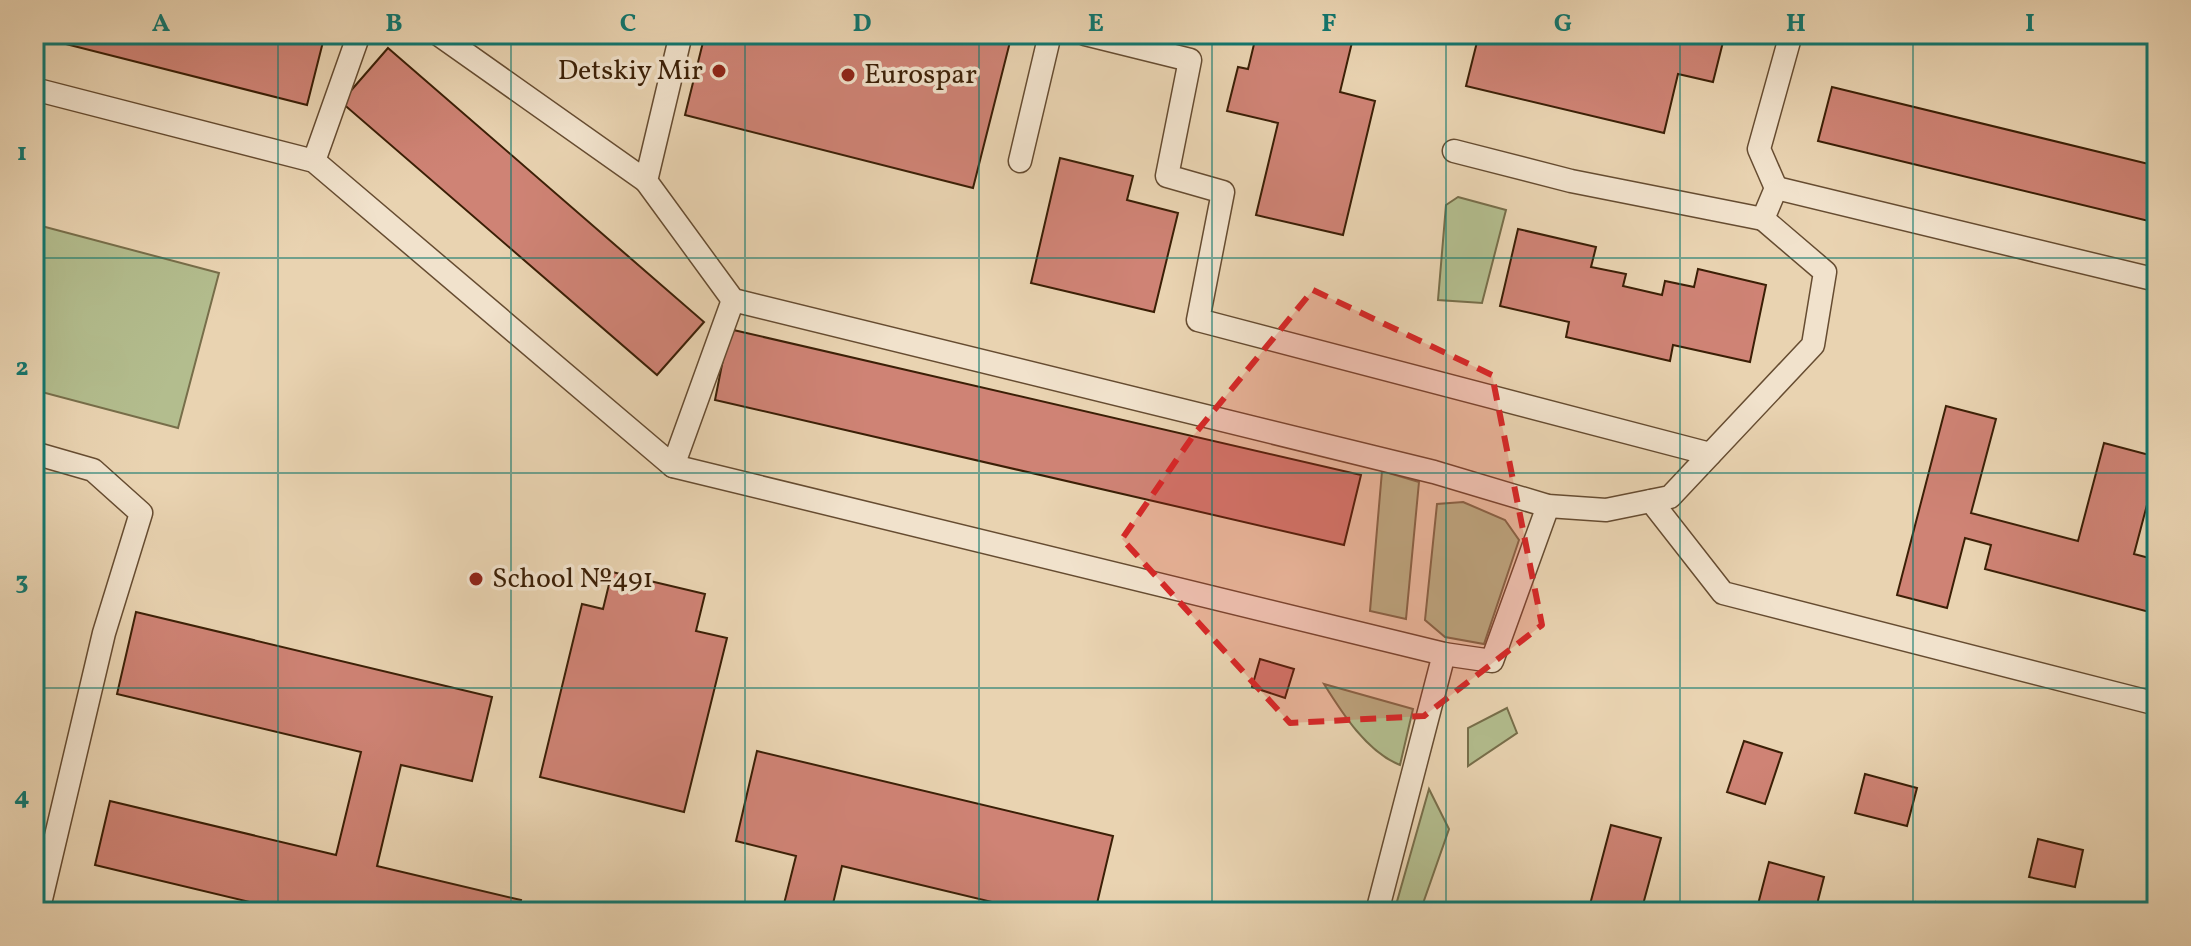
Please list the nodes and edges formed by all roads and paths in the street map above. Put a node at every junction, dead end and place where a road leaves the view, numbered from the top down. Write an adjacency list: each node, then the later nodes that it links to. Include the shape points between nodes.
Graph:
1 (359, 34): 9 (lane)
2 (438, 34): 11 (lane)
3 (681, 34): 11 (lane)
4 (1050, 34): 10 (lane)
5 (1085, 34): 17 (lane, via 1190,60 1167,176 1223,192 1198,320)
6 (1791, 34): 12 (lane, via 1759,149)
7 (34, 89): 9 (lane)
8 (1454, 151): 13 (lane, via 1571,181)
9 (314, 161): 18 (lane)
10 (1020, 161)
11 (646, 181): 15 (lane)
12 (1776, 188): 13 (lane); 14 (lane)
13 (1763, 219): 17 (lane, via 1825,272 1813,345)
14 (2157, 280)
15 (733, 300): 18 (lane); 20 (lane, via 1434,472)
16 (34, 453): 23 (lane, via 93,470 141,513 104,633)
17 (1710, 454): 19 (lane, via 1670,497)
18 (673, 466): 21 (lane)
19 (1651, 501): 20 (lane, via 1606,510); 22 (lane, via 1723,593)
20 (1548, 506): 21 (lane, via 1492,661)
21 (1444, 654): 24 (lane)
22 (2157, 704)
23 (38, 912)
24 (1377, 912)

